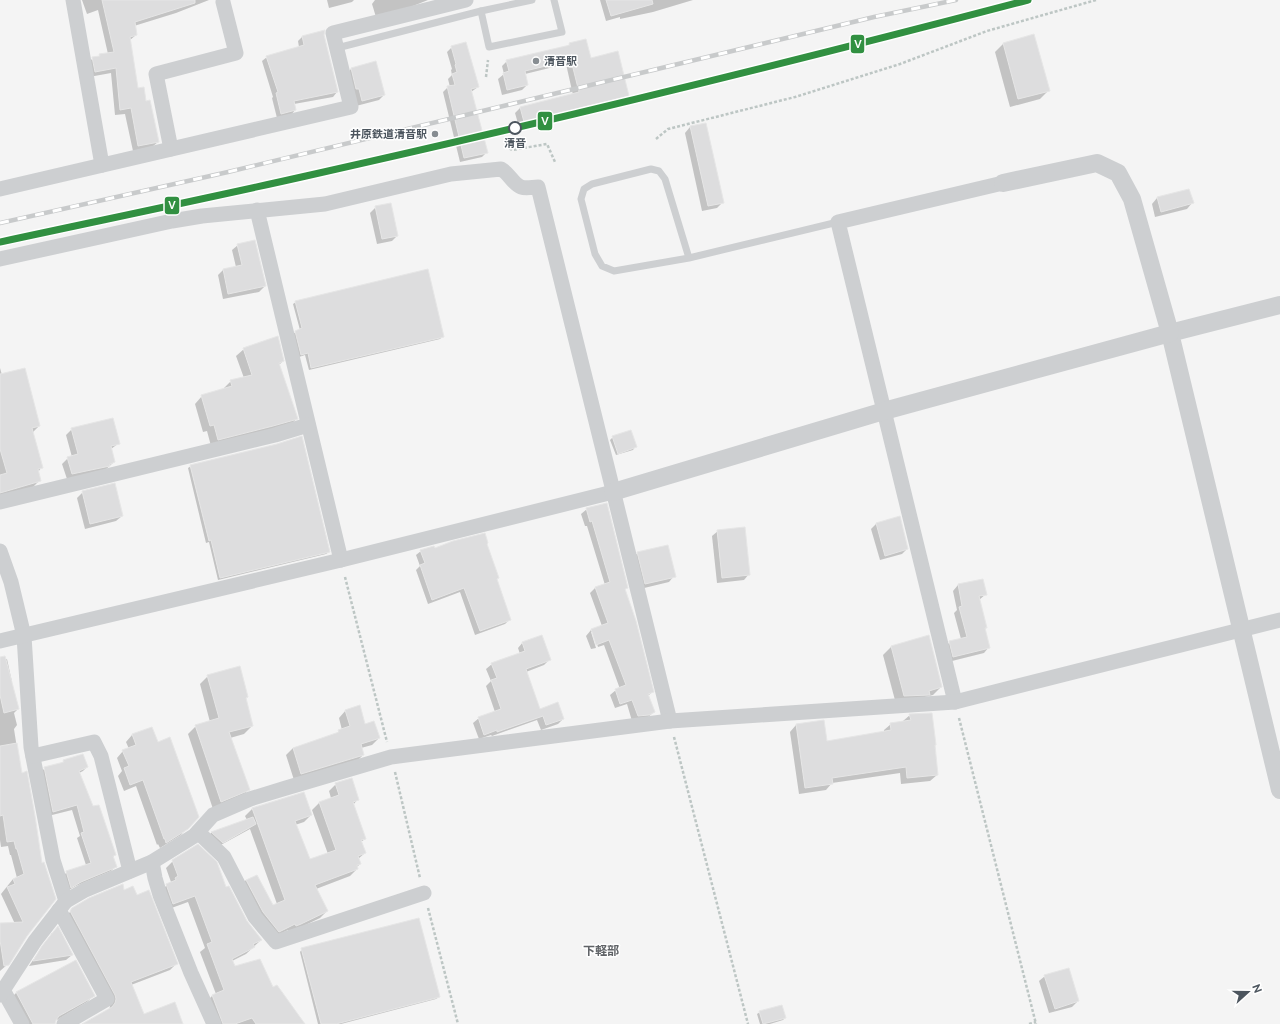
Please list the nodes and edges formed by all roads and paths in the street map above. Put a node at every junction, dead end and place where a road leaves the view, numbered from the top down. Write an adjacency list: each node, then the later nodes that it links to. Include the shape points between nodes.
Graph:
1 (72, 0): 16 (street)
2 (466, 0): 10 (street, via 333,33)
3 (532, 0): 7 (lane)
4 (554, 0): 9 (lane, via 562,32)
5 (1096, 0): 12 (path, via 987,31 900,64 795,96 668,129)
6 (223, 2): 14 (street, via 236,52 156,74)
7 (515, 2): 8 (lane)
8 (481, 11): 9 (lane); 10 (lane)
9 (489, 47): 11 (path)
10 (337, 48): 14 (street, via 351,107)
11 (486, 77)
12 (656, 139)
13 (505, 146): 15 (path, via 512,150 546,144)
14 (171, 149): 16 (street)
15 (555, 162)
16 (102, 165): 18 (street)
17 (1003, 183): 20 (street); 24 (street, via 1097,163 1118,173 1132,199)
18 (0, 188)
19 (257, 210): 22 (street, via 172,221); 26 (street); 27 (street, via 325,204 451,174 495,169 507,172 521,187 538,187)
20 (838, 222): 21 (lane); 25 (street)
21 (689, 258): 21 (lane, via 614,271 602,266 595,254 581,199 584,189 592,184 652,169 659,170 665,178)
22 (0, 259)
23 (1280, 305): 24 (street)
24 (1170, 333): 25 (street); 32 (street)
25 (884, 411): 27 (street); 35 (street)
26 (308, 425): 28 (street); 30 (street)
27 (613, 492): 30 (street); 36 (street)
28 (0, 502)
29 (0, 551): 33 (street, via 11,582)
30 (341, 560): 33 (street); 38 (path)
31 (1280, 620): 32 (street)
32 (1240, 630): 35 (street); 39 (street)
33 (24, 636): 34 (street); 37 (street)
34 (0, 641)
35 (956, 702): 36 (street); 47 (path)
36 (670, 721): 38 (street); 51 (path)
37 (32, 756): 42 (street, via 94,742 101,756); 44 (street)
38 (391, 757): 40 (street, via 250,799 213,815); 43 (path)
39 (1280, 790)
40 (198, 832): 41 (street); 43 (street, via 224,857 255,917 276,942)
41 (152, 862): 42 (street); 46 (street, via 160,895)
42 (130, 871): 44 (street, via 85,890)
43 (424, 893): 50 (path)
44 (63, 906): 45 (street, via 35,942); 49 (street, via 107,999)
45 (2, 992): 48 (street)
46 (212, 1023)
47 (1036, 1023): 52 (path)
48 (22, 1024)
49 (64, 1024)
50 (458, 1024)
51 (748, 1024)
52 (1029, 1024)

